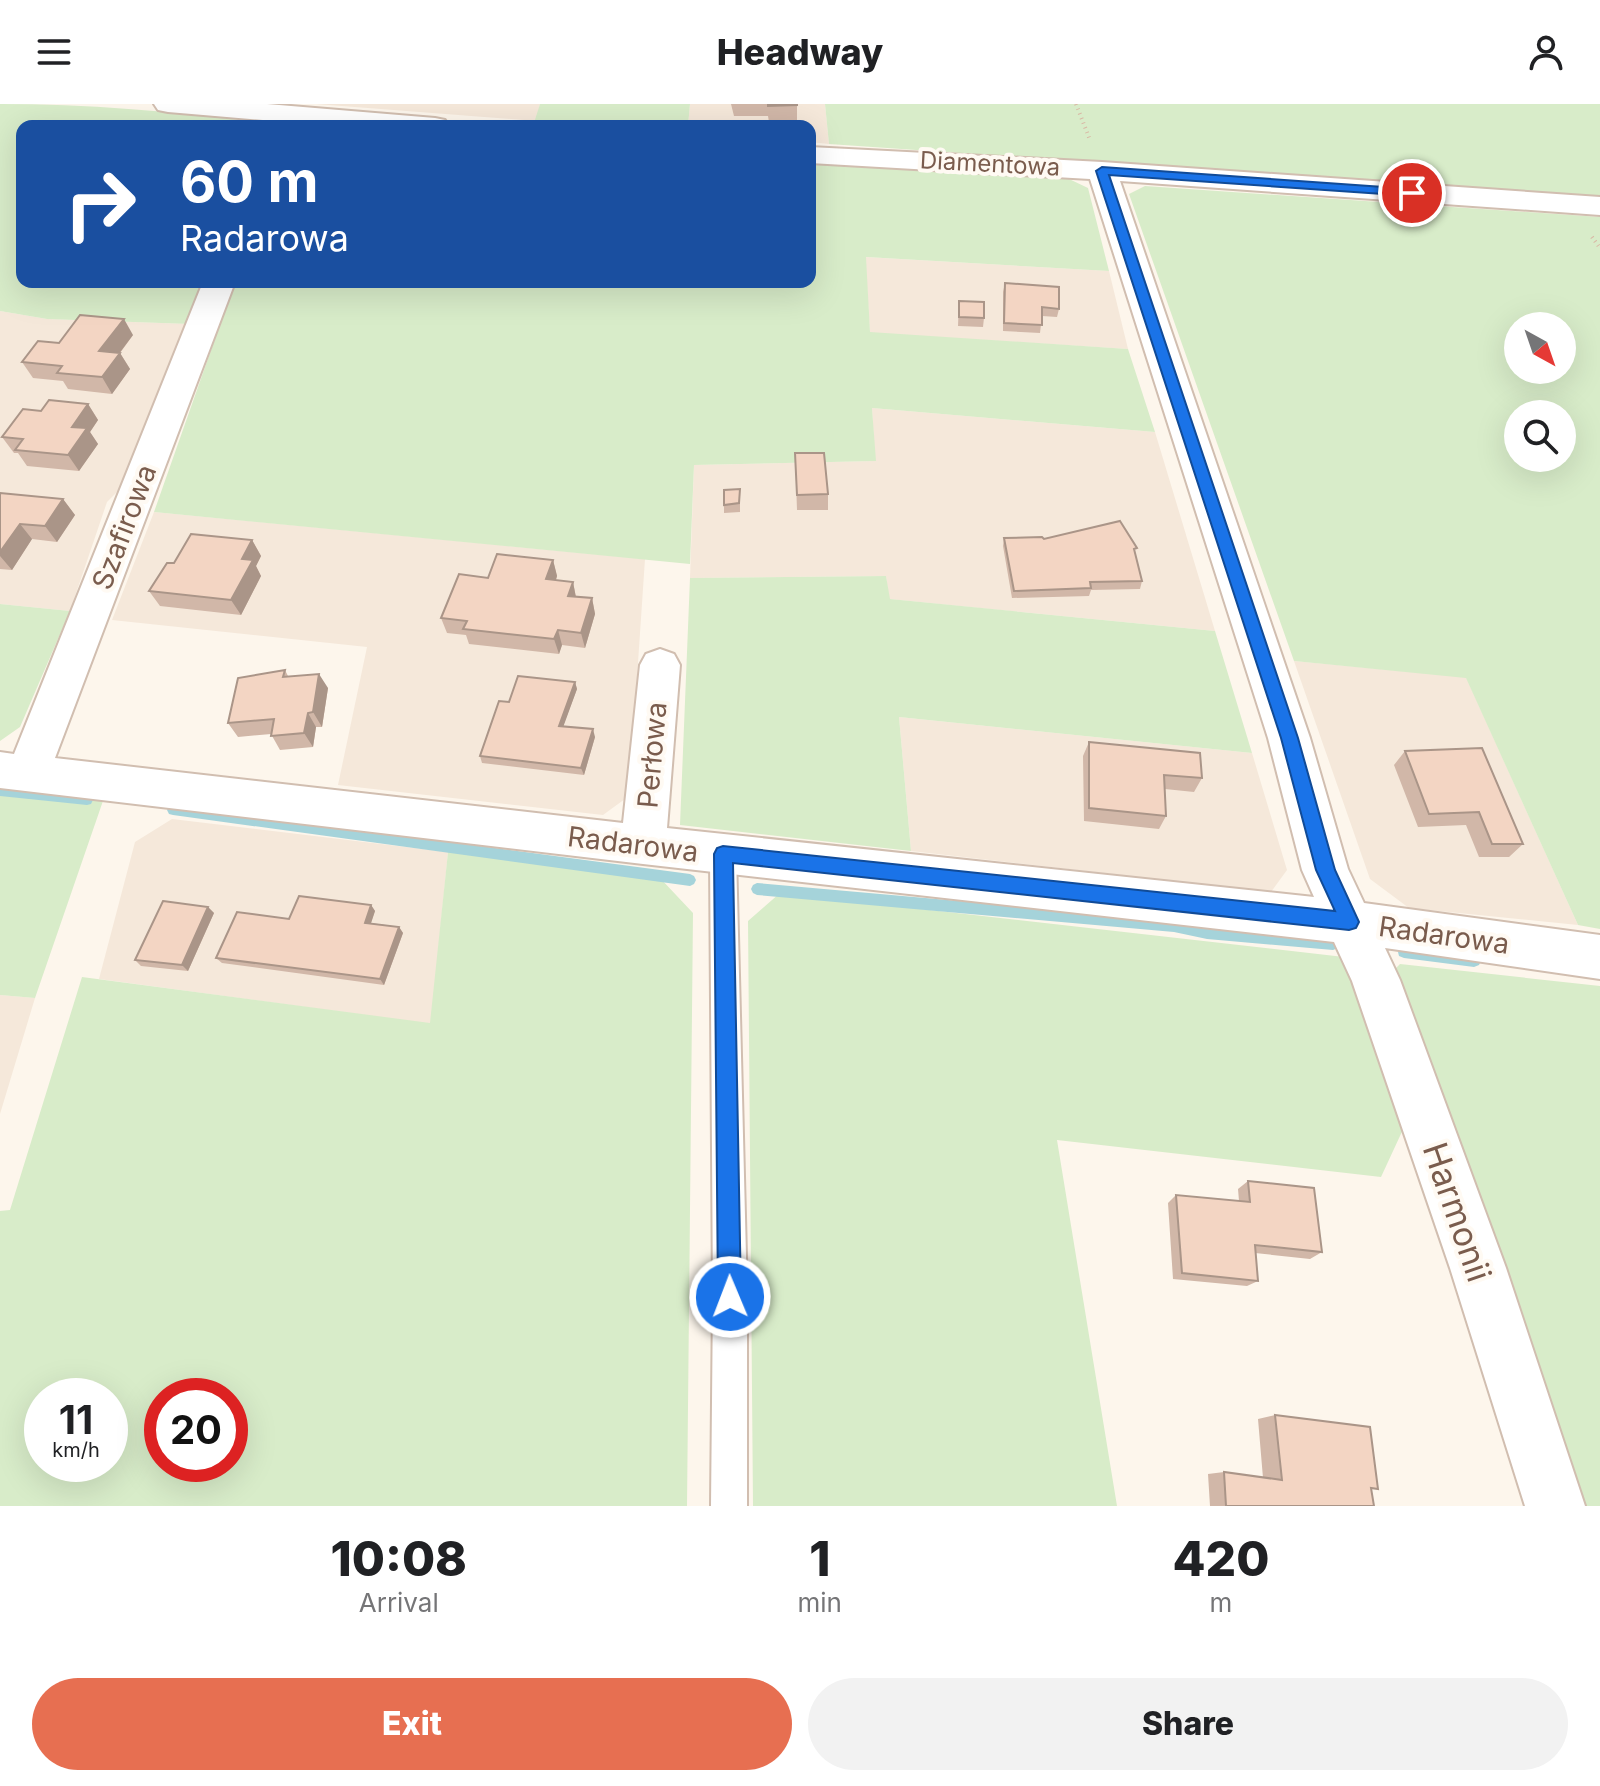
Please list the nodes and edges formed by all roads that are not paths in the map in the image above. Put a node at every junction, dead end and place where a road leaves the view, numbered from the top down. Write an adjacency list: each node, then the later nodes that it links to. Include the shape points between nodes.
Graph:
1 (168, 104): 2 (street)
2 (286, 114): 3 (street)
3 (360, 120)
4 (816, 155): 5 (street, Diamentowa)
5 (1102, 171): 6 (street, Diamentowa); 12 (street, Harmonii, via 1289,738 1325,870)
6 (1600, 206)
7 (216, 288): 9 (street, Szafirowa)
8 (660, 665): 10 (street, Perłowa)
9 (14, 771): 10 (street, Radarowa)
10 (643, 845): 11 (street, Radarowa)
11 (723, 854): 12 (street, Radarowa); 14 (lane)
12 (1349, 922): 13 (street, Radarowa); 15 (street, Harmonii, via 1376,980 1473,1254)
13 (1600, 957)
14 (729, 1506)
15 (1555, 1506)

